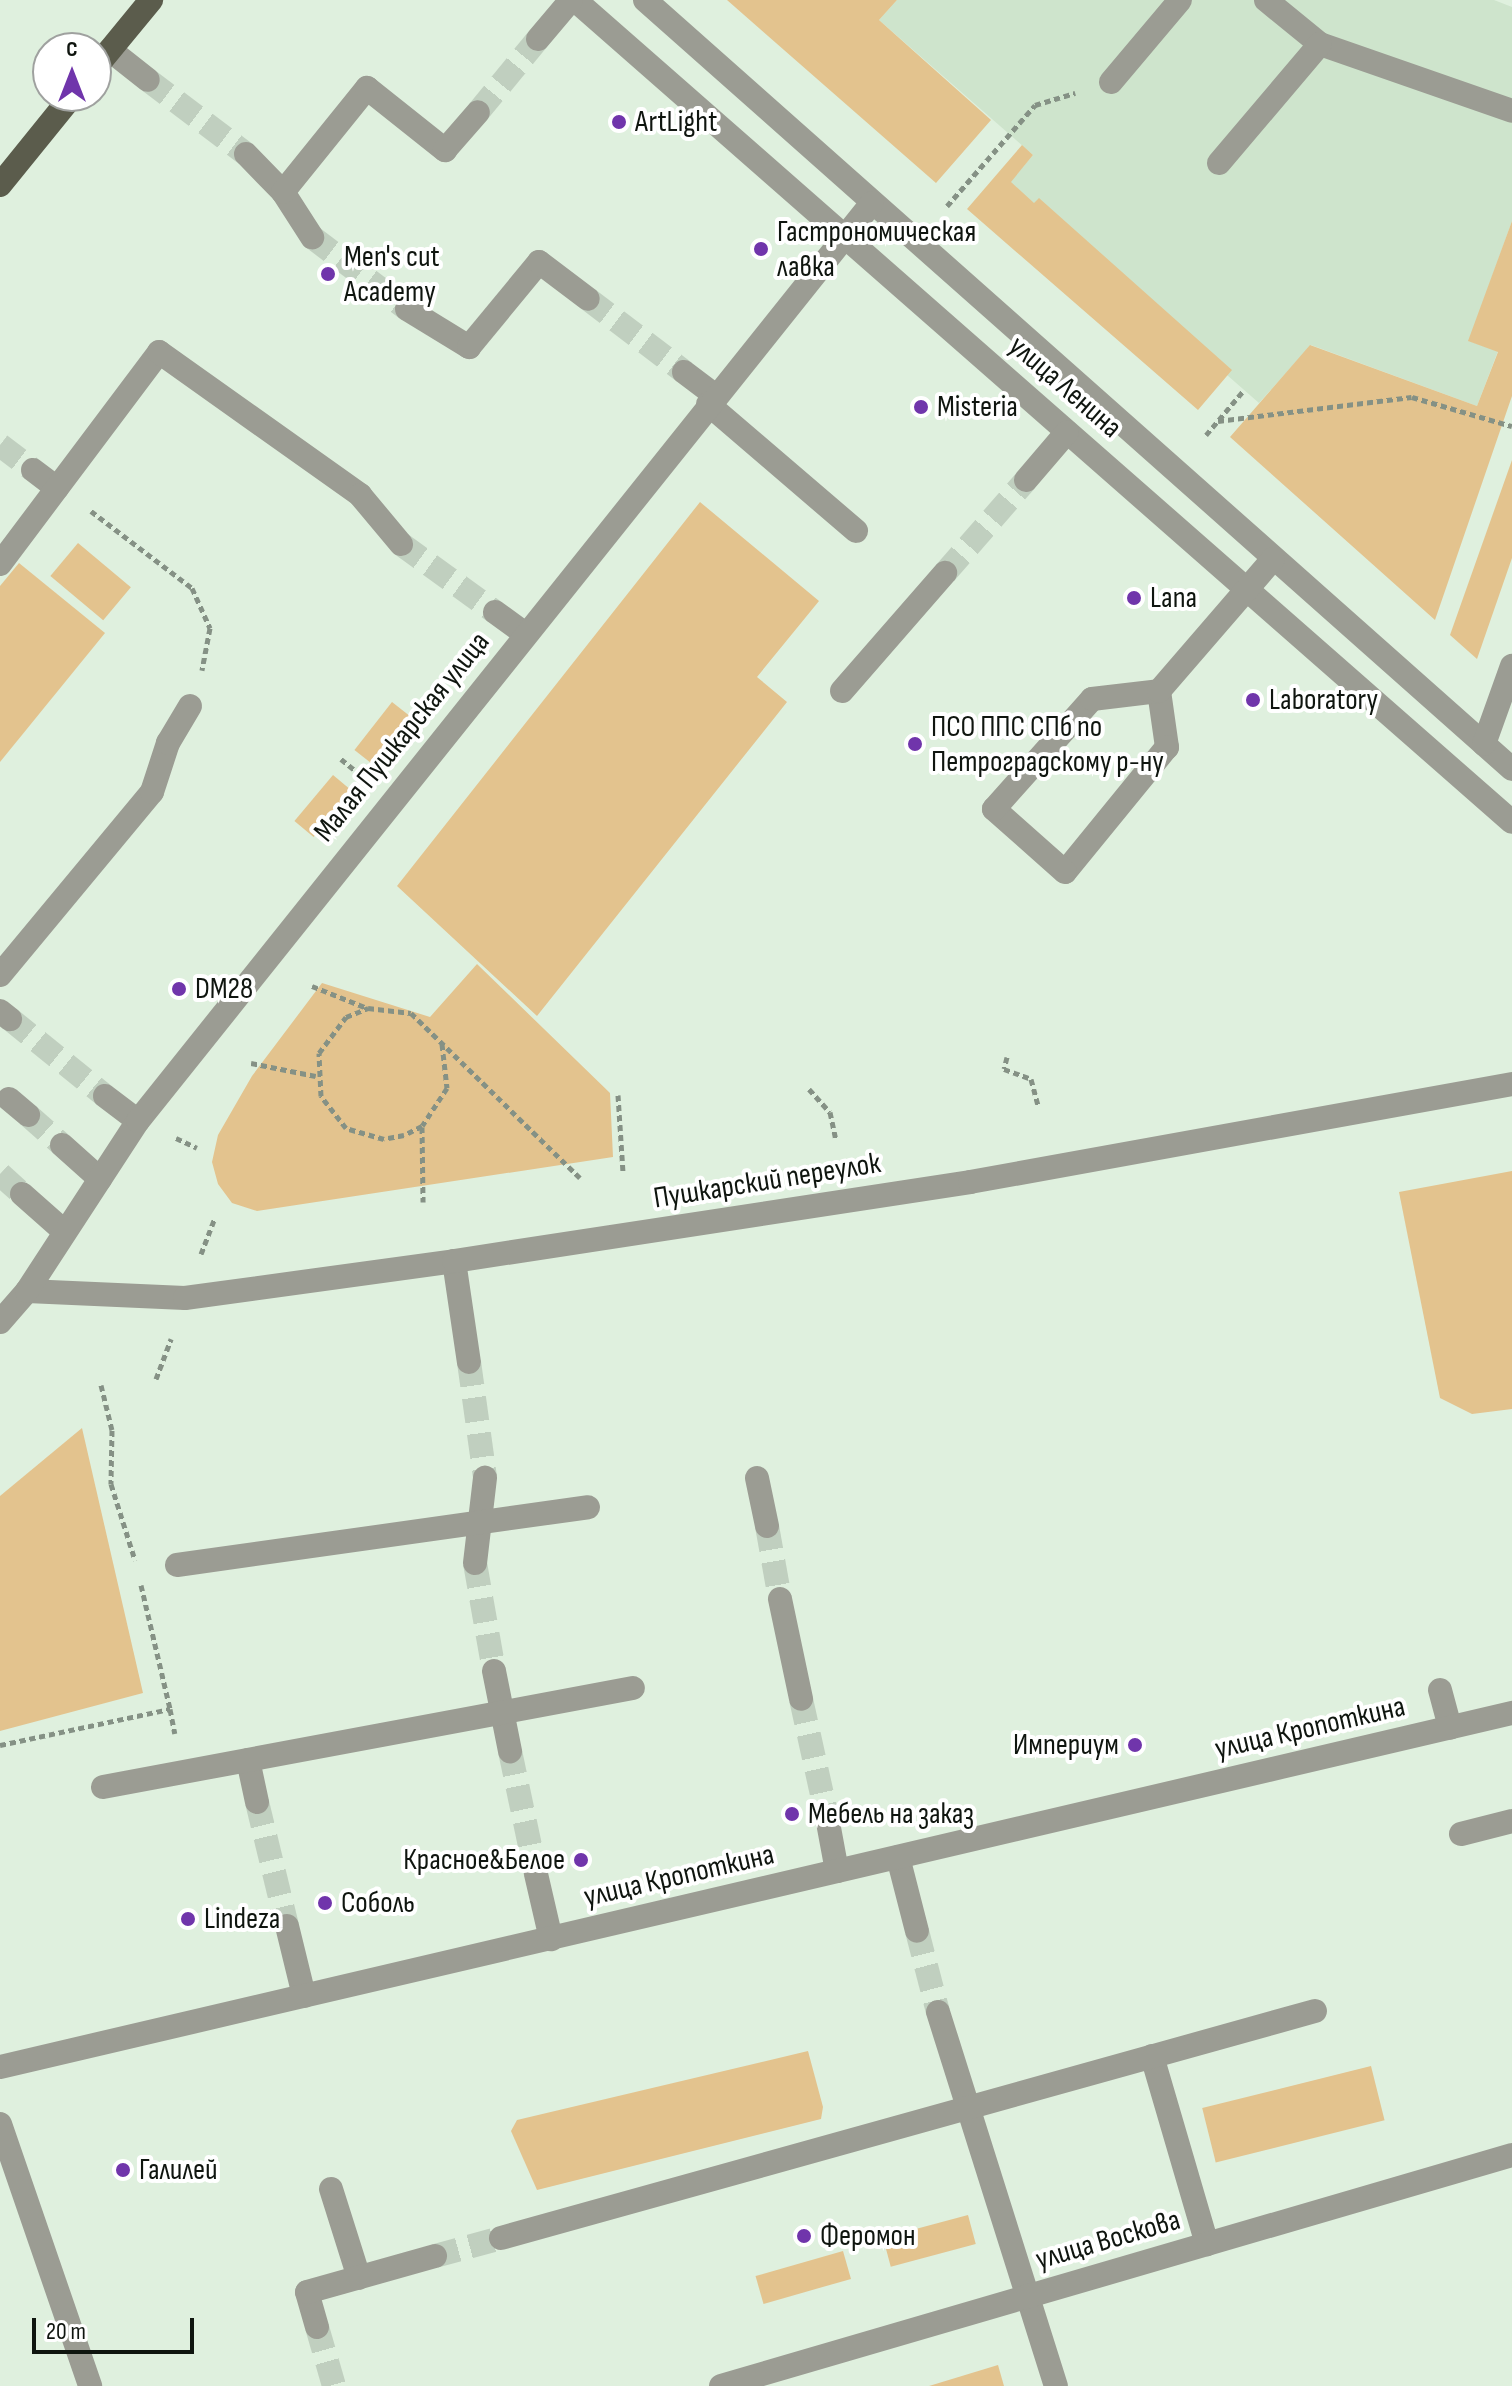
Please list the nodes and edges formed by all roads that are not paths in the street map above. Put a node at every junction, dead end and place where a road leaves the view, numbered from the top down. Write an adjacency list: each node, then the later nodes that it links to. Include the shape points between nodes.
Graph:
1 (151, 0): 8 (main road)
2 (573, 0): 6 (street); 21 (street, улица Ленина)
3 (645, 0): 19 (street, улица Ленина)
4 (1180, 0): 11 (street)
5 (1266, 0): 7 (street)
6 (538, 39)
7 (1320, 44): 12 (street); 16 (street)
8 (112, 47)
9 (112, 62): 10 (street)
10 (148, 80)
11 (1111, 82)
12 (1512, 111)
13 (59, 112): 17 (main road)
14 (478, 112): 18 (street, via 445,150 367,88)
15 (246, 154): 18 (street)
16 (1219, 163)
17 (0, 185)
18 (283, 192): 20 (street)
19 (872, 203): 21 (street, Малая Пушкарская улица); 32 (street, улица Ленина)
20 (312, 237)
21 (844, 237): 25 (street, Малая Пушкарская улица); 26 (street, улица Ленина)
22 (588, 299): 23 (street, via 539,262 469,347)
23 (407, 309)
24 (684, 372): 25 (street)
25 (711, 400): 30 (street); 37 (street, Малая Пушкарская улица)
26 (1067, 432): 28 (street); 35 (street, улица Ленина)
27 (33, 470): 29 (street)
28 (1026, 480)
29 (57, 488): 31 (street, via 159,352 360,495); 33 (street)
30 (856, 531)
31 (401, 544)
32 (1273, 559): 35 (street); 42 (street, улица Ленина)
33 (0, 564)
34 (945, 573): 39 (street)
35 (1247, 590): 40 (street); 44 (street, улица Ленина)
36 (495, 612): 37 (street)
37 (525, 634): 50 (street, Малая Пушкарская улица)
38 (1512, 666): 42 (street)
39 (842, 691)
40 (1159, 691): 40 (street, via 1167,747 1065,872 994,809 1092,699)
41 (190, 706): 45 (street, via 168,743 152,792)
42 (1484, 744): 43 (street, улица Ленина)
43 (1512, 769)
44 (1512, 822)
45 (0, 975)
46 (1512, 1084): 55 (street, Пушкарский переулок, via 970,1182)
47 (105, 1096): 50 (street)
48 (9, 1099): 49 (street)
49 (28, 1115)
50 (138, 1121): 52 (street, Малая Пушкарская улица)
51 (62, 1145): 52 (street)
52 (100, 1179): 54 (street, Малая Пушкарская улица)
53 (22, 1194): 54 (street)
54 (65, 1232): 56 (street, Малая Пушкарская улица)
55 (454, 1261): 56 (street, Пушкарский переулок, via 185,1298); 58 (street)
56 (27, 1291): 57 (street, Малая Пушкарская улица)
57 (0, 1322)
58 (469, 1362)
59 (485, 1478): 62 (street)
60 (757, 1478): 63 (street)
61 (588, 1507): 62 (street)
62 (480, 1522): 64 (street); 65 (street)
63 (767, 1526)
64 (475, 1563)
65 (177, 1565)
66 (780, 1599): 70 (street)
67 (494, 1671): 71 (street)
68 (633, 1688): 71 (street)
69 (1440, 1690): 73 (street)
70 (801, 1699)
71 (502, 1713): 74 (street); 75 (street)
72 (1512, 1713): 73 (street, улица Кропоткина)
73 (1450, 1728): 81 (street, улица Кропоткина)
74 (510, 1751)
75 (248, 1760): 76 (street); 77 (street)
76 (103, 1787)
77 (257, 1802)
78 (827, 1817): 82 (street)
79 (1512, 1821): 80 (street)
80 (1461, 1834)
81 (898, 1857): 82 (street, улица Кропоткина); 85 (street)
82 (837, 1871): 86 (street, улица Кропоткина)
83 (536, 1874): 86 (street)
84 (287, 1926): 87 (street)
85 (917, 1931)
86 (551, 1939): 87 (street, улица Кропоткина)
87 (304, 1996): 91 (street, улица Кропоткина)
88 (1315, 2011): 90 (street)
89 (938, 2012): 92 (street)
90 (1152, 2056): 92 (street); 97 (street)
91 (0, 2067)
92 (970, 2108): 96 (street); 100 (street)
93 (0, 2124): 102 (street)
94 (1512, 2155): 97 (street, улица Воскова)
95 (331, 2189): 99 (street)
96 (501, 2238)
97 (1207, 2244): 100 (street, улица Воскова)
98 (435, 2256): 99 (street)
99 (359, 2278): 101 (street, via 307,2292)
100 (1028, 2296): 103 (street, улица Воскова); 104 (street)
101 (317, 2327)
102 (90, 2386)
103 (721, 2386)
104 (1056, 2386)

